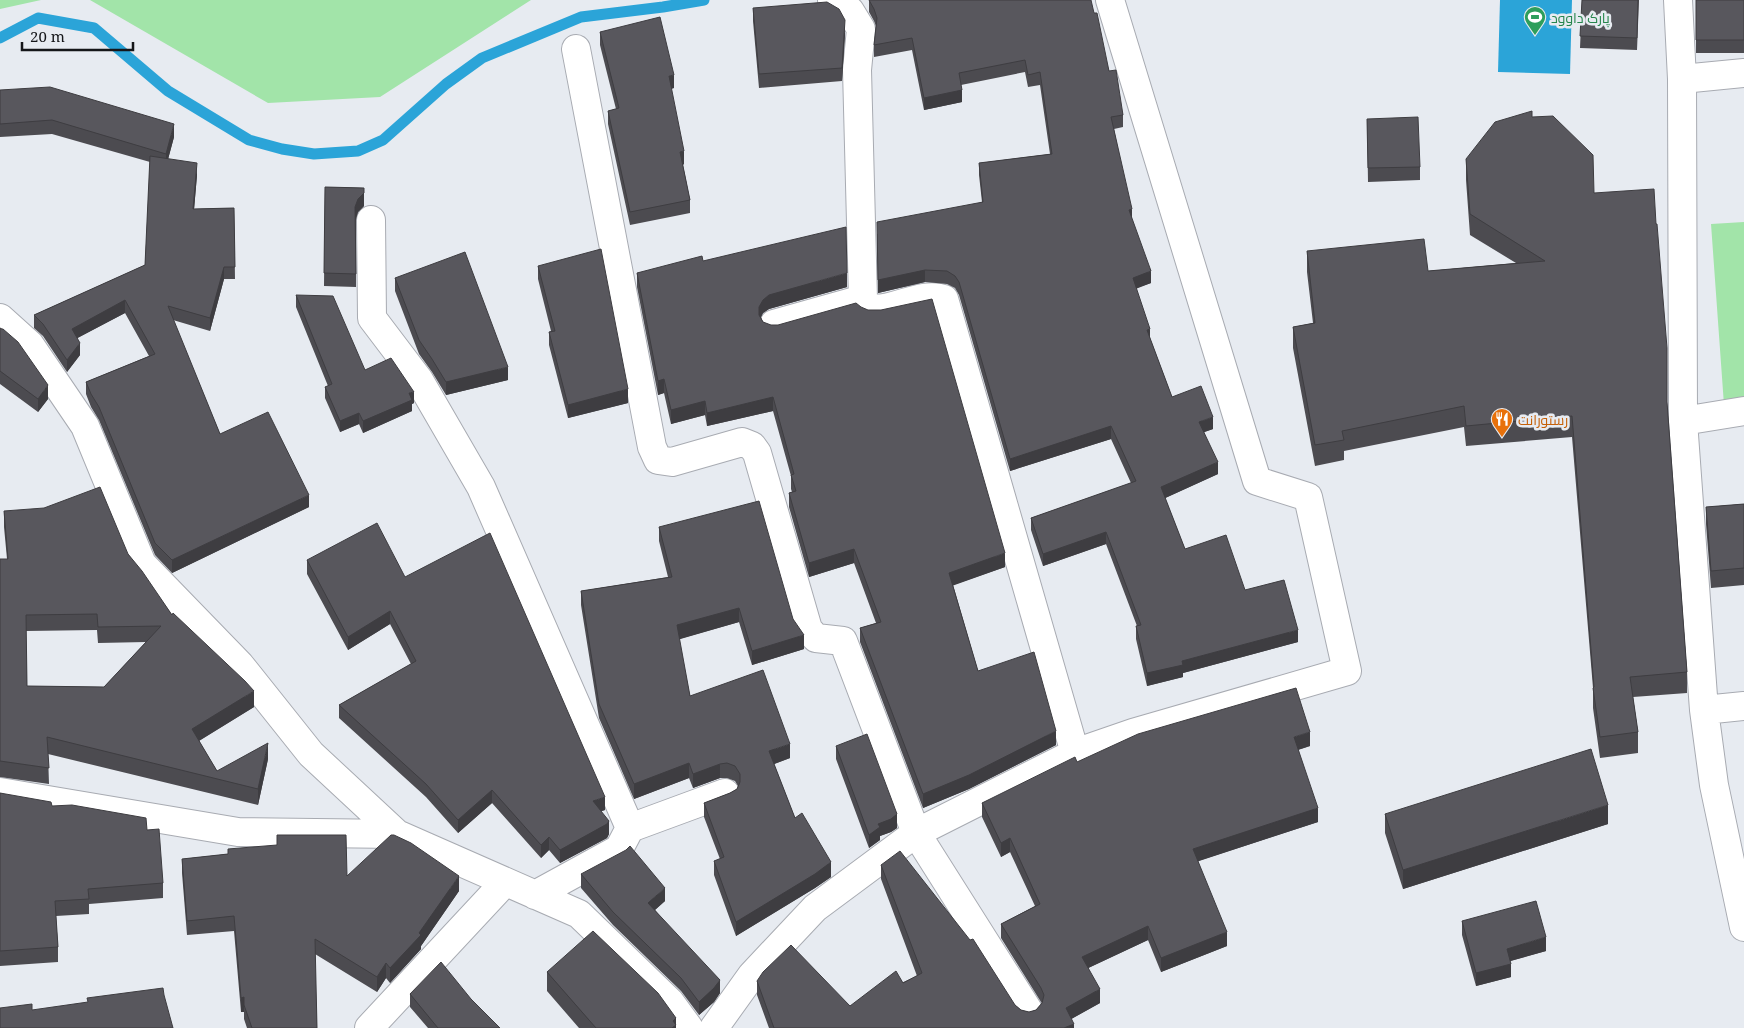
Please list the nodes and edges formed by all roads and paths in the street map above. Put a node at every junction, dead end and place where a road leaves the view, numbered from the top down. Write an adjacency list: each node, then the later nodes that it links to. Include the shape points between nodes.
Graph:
1 (832, 0): 8 (street, via 850,11 861,29 857,70)
2 (1110, 0): 15 (street, via 1257,481 1308,497 1347,671)
3 (1678, 0): 6 (street)
4 (576, 49): 19 (street, via 652,447 658,460 672,462 742,442 752,446 757,453 808,629 816,638 843,641)
5 (1744, 73): 6 (street)
6 (1682, 79): 12 (street)
7 (370, 220): 18 (street, via 372,318 419,380 481,487)
8 (863, 299): 10 (street); 15 (street, via 869,308 879,310 926,297 944,298)
9 (0, 318): 20 (street, via 30,345 85,426 142,564 240,665 311,754)
10 (774, 324)
11 (1744, 411): 12 (street)
12 (1683, 421): 14 (street)
13 (1744, 706): 14 (street)
14 (1704, 710): 23 (street, via 1714,784)
15 (1075, 753): 19 (street)
16 (0, 792): 20 (street, via 238,832)
17 (725, 793): 18 (street)
18 (630, 828): 22 (street, via 619,848)
19 (916, 832): 24 (street); 27 (street, via 815,908 752,975)
20 (397, 834): 21 (street)
21 (505, 882): 22 (street); 25 (street)
22 (535, 895): 26 (street, via 579,914 670,1002)
23 (1744, 927)
24 (1028, 1010)
25 (369, 1028)
26 (689, 1028)
27 (714, 1028)

